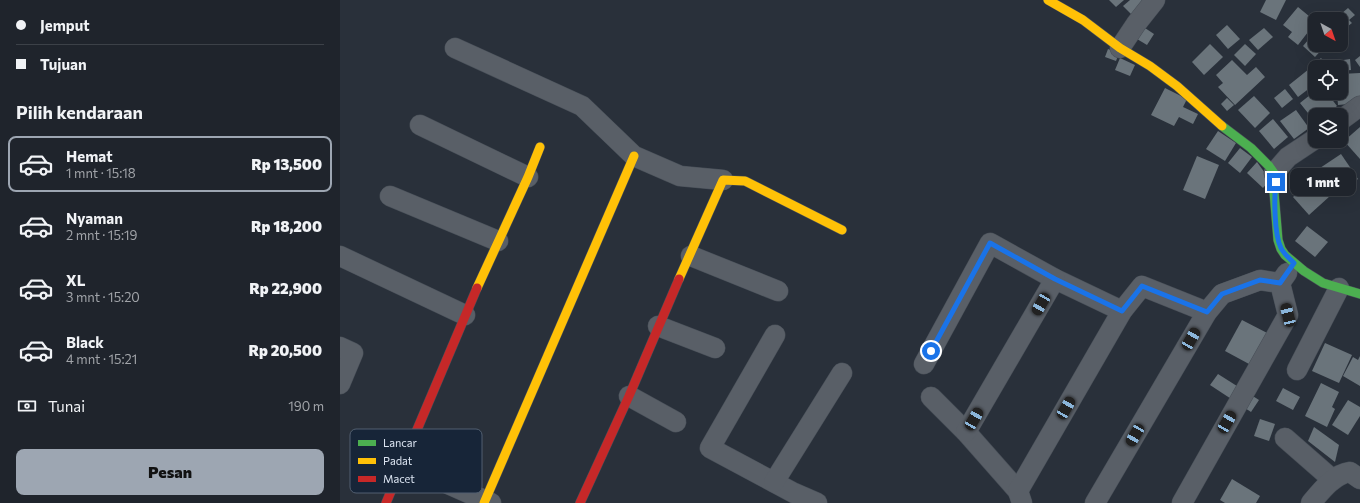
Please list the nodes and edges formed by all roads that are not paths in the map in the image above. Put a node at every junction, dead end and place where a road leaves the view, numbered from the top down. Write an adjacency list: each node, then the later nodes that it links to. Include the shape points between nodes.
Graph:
1 (1048, 0): 4 (street, via 1083,20)
2 (1155, 0): 4 (street)
3 (455, 48): 10 (street, via 582,106)
4 (1120, 48): 11 (street, via 1177,86 1225,129 1251,148)
5 (1360, 106): 6 (street)
6 (1348, 115)
7 (420, 125): 12 (street)
8 (1308, 144): 11 (street, via 1288,157)
9 (540, 147): 12 (street)
10 (634, 156): 13 (street, via 680,176); 49 (street)
11 (1274, 174): 19 (street, via 1278,240 1285,255)
12 (528, 177): 16 (street)
13 (723, 180): 15 (street, via 745,181); 18 (street)
14 (390, 196): 16 (street)
15 (842, 230)
16 (498, 241): 27 (street)
17 (340, 256): 27 (street)
18 (691, 256): 23 (street); 28 (street)
19 (1294, 263): 21 (street); 22 (street, via 1323,283)
20 (1055, 279): 25 (street); 32 (street, via 990,243); 40 (street)
21 (1280, 283): 26 (street, via 1260,280 1222,294); 54 (street, via 1288,315)
22 (1339, 288): 24 (street); 33 (street)
23 (778, 291)
24 (1360, 294)
25 (1122, 311): 26 (street, via 1142,286); 47 (street)
26 (1207, 312): 53 (street)
27 (465, 315): 39 (street)
28 (658, 326): 31 (street); 36 (street)
29 (776, 335): 44 (street, via 710,448)
30 (340, 347): 35 (street, via 353,353)
31 (715, 348)
32 (924, 364)
33 (1297, 370)
34 (842, 373): 44 (street)
35 (340, 384)
36 (629, 396): 38 (street); 51 (street)
37 (931, 397): 40 (street)
38 (676, 422)
39 (418, 429)
40 (966, 432): 47 (street)
41 (1285, 438): 43 (street)
42 (1360, 479): 43 (street, via 1350,472)
43 (1333, 480): 55 (street)
44 (774, 482): 48 (street)
45 (391, 493): 50 (street)
46 (467, 493): 49 (street)
47 (1020, 497)
48 (790, 498): 52 (street)
49 (487, 502)
50 (386, 503)
51 (580, 503)
52 (817, 503)
53 (1095, 503)
54 (1182, 503)
55 (1311, 503)

